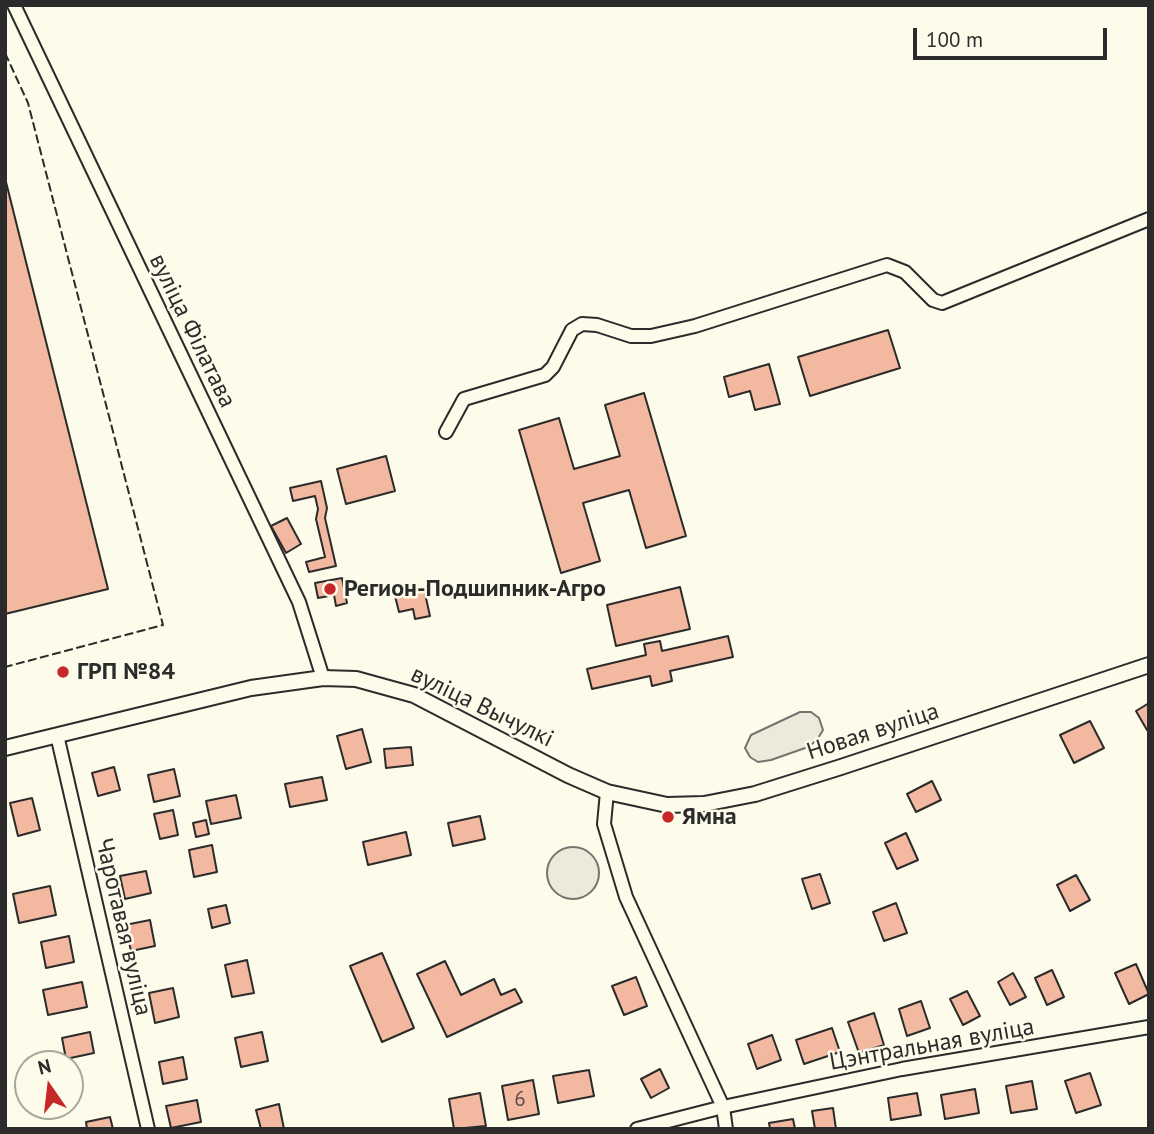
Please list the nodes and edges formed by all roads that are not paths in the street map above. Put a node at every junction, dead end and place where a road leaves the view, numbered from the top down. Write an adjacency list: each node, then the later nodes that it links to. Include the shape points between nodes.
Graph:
1 (14, 5): 5 (street, вуліца Філатава, via 299,602)
2 (1149, 219): 3 (street, via 942,303 905,272 887,265 651,336 582,324 572,330 554,367 545,375 464,399)
3 (446, 432)
4 (1149, 665): 8 (street, Новая вуліца, via 755,794 704,804 667,805)
5 (323, 678): 6 (street, вуліца Вычулкі, via 189,701); 8 (street, вуліца Вычулкі, via 356,679 414,695)
6 (57, 735): 7 (street, вуліца Вычулкі); 11 (street, Чаротавая вуліца)
7 (5, 748)
8 (607, 792): 10 (street, via 604,824 626,897)
9 (1149, 1027): 10 (street, Цэнтральная вуліца, via 902,1069)
10 (723, 1107): 12 (street, Цэнтральная вуліца); 13 (street)
11 (148, 1129)
12 (637, 1129)
13 (726, 1129)

